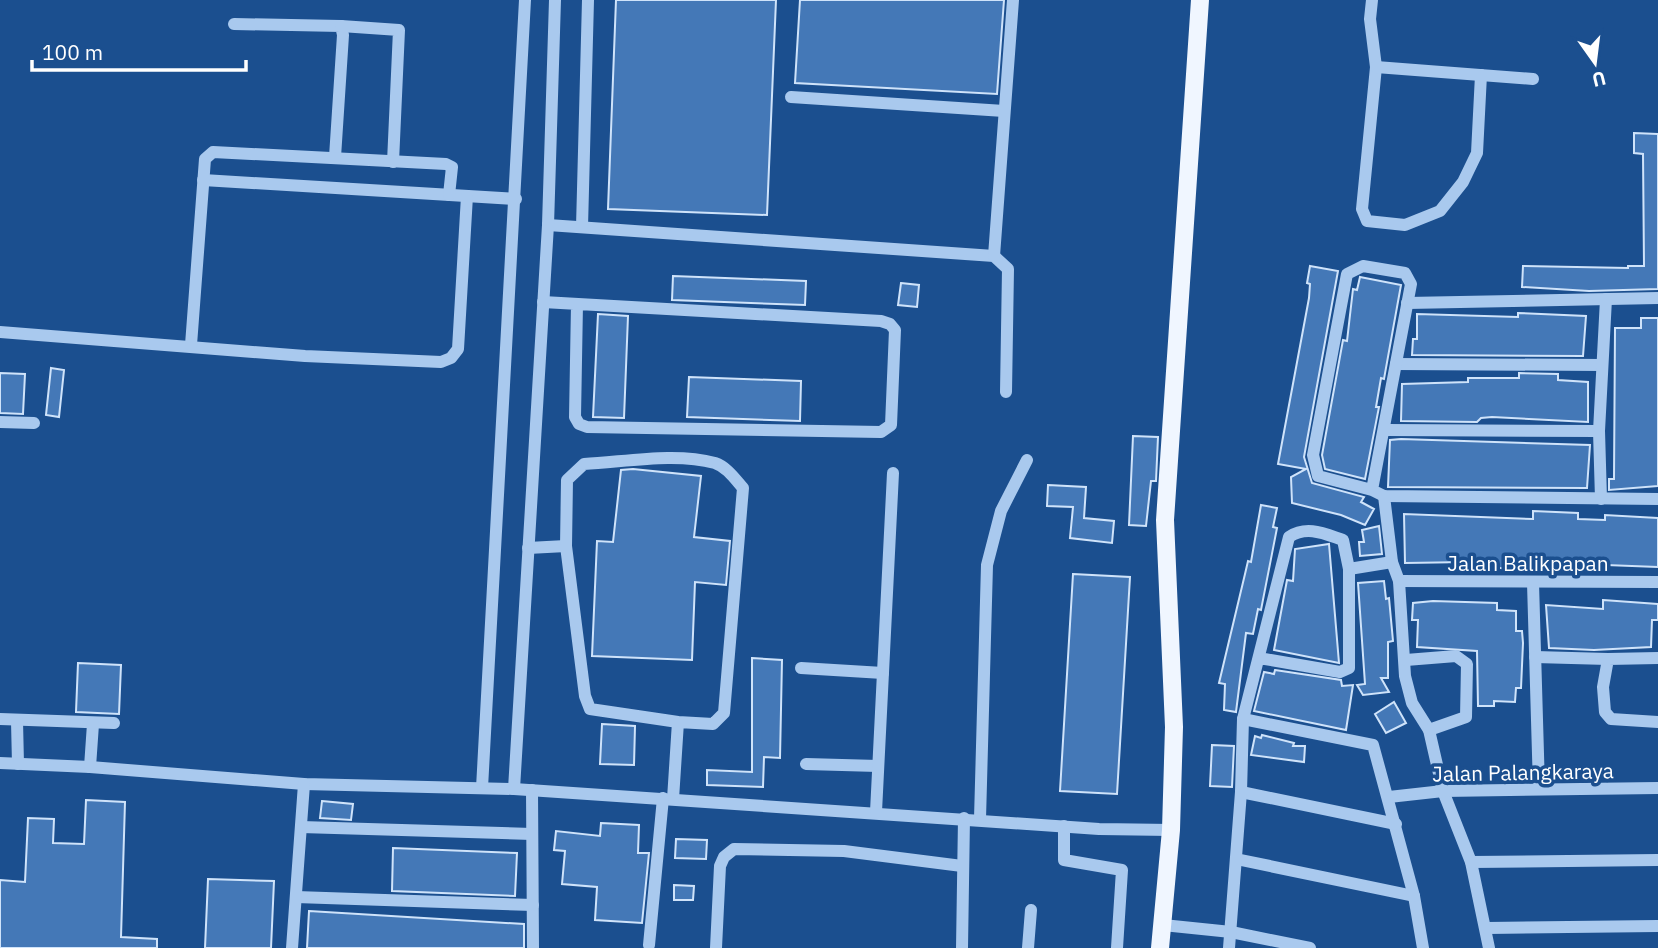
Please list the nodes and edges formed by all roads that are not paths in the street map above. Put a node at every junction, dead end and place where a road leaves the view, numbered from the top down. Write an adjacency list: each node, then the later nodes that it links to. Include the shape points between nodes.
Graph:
1 (525, 0): 19 (street)
2 (555, 0): 20 (street)
3 (587, 0): 21 (street)
4 (1013, 0): 13 (street)
5 (1200, 0): 86 (main road, via 1165,520 1174,727)
6 (1372, 0): 9 (street)
7 (234, 24): 8 (street)
8 (341, 26): 14 (street); 15 (street, via 400,30)
9 (1376, 67): 10 (street); 10 (street, via 1363,216 1367,221 1405,225 1440,211 1463,182 1477,153)
10 (1481, 75): 11 (street)
11 (1533, 79)
12 (791, 97): 13 (street)
13 (1004, 111): 22 (street)
14 (335, 158): 15 (street); 16 (street, via 213,152 205,159)
15 (393, 162): 17 (street, via 450,164)
16 (203, 180): 17 (street); 29 (street)
17 (449, 195): 18 (street)
18 (467, 197): 19 (street); 29 (street, via 458,349 452,358 441,362 305,356)
19 (516, 199): 71 (street)
20 (548, 225): 21 (street); 25 (street)
21 (582, 227): 22 (street)
22 (994, 256): 32 (street, via 1008,269)
23 (1658, 298): 24 (street)
24 (1606, 299): 26 (street); 31 (street)
25 (543, 302): 27 (street); 44 (street)
26 (1407, 303): 30 (street); 39 (street, via 1411,284 1405,273 1363,266 1347,274 1313,461 1318,475)
27 (577, 304): 27 (street, via 575,417 579,424 881,432 891,425 895,330 890,324)
28 (0, 332): 29 (street)
29 (191, 345)
30 (1396, 364): 31 (street); 35 (street)
31 (1602, 365): 36 (street)
32 (1006, 392)
33 (0, 422): 34 (street)
34 (34, 423)
35 (1386, 430): 36 (street); 39 (street)
36 (1599, 431): 41 (street)
37 (1027, 460): 82 (street, via 1001,511 987,565)
38 (893, 473): 56 (street)
39 (1372, 490): 40 (street)
40 (1384, 496): 41 (street); 45 (street)
41 (1601, 499): 42 (street)
42 (1658, 499)
43 (566, 546): 44 (street); 60 (street, via 590,709); 60 (street, via 567,480 584,464 678,459 716,463 743,488 724,713 713,724)
44 (528, 548): 74 (street)
45 (1392, 562): 46 (street); 47 (street)
46 (1349, 569): 51 (street, via 1346,671); 51 (street, via 1343,540 1315,530 1289,537)
47 (1399, 581): 49 (street, Jalan Balikpapan); 54 (street)
48 (1658, 582): 49 (street, Jalan Balikpapan)
49 (1533, 583): 50 (street)
50 (1535, 657): 53 (street); 72 (street)
51 (1259, 658): 58 (street)
52 (1658, 658): 53 (street)
53 (1608, 659): 61 (street, via 1605,712 1618,721)
54 (1406, 660): 64 (street, via 1412,703); 64 (street, via 1456,656 1467,664 1466,717)
55 (801, 668): 56 (street)
56 (883, 673): 68 (street)
57 (0, 719): 59 (street)
58 (1243, 719): 77 (street); 78 (street, via 1373,745)
59 (17, 721): 63 (street); 66 (street)
60 (678, 722): 79 (street)
61 (1658, 722)
62 (114, 723): 63 (street)
63 (93, 724): 69 (street)
64 (1429, 730): 76 (street)
65 (0, 763): 66 (street)
66 (18, 764): 69 (street)
67 (806, 764): 68 (street)
68 (878, 766): 80 (street)
69 (90, 767): 70 (street)
70 (304, 783): 71 (street); 85 (street)
71 (482, 788): 74 (street)
72 (1539, 788): 73 (street, Jalan Palangkaraya); 76 (street, Jalan Palangkaraya)
73 (1658, 788)
74 (514, 789): 75 (street)
75 (531, 790): 79 (street); 87 (street)
76 (1443, 791): 78 (street, Jalan Palangkaraya); 90 (street)
77 (1241, 792): 83 (street); 88 (street)
78 (1389, 797): 83 (street)
79 (668, 799): 80 (street); 100 (street)
80 (876, 812): 81 (street)
81 (964, 818): 82 (street); 91 (street)
82 (980, 819): 84 (street)
83 (1396, 824): 92 (street)
84 (1064, 826): 86 (street); 106 (street, via 1064,860 1122,870)
85 (301, 827): 87 (street); 93 (street)
86 (1171, 830): 96 (main road)
87 (532, 834): 94 (street)
88 (1236, 859): 92 (street); 99 (street)
89 (1658, 860): 90 (street)
90 (1471, 862): 98 (street)
91 (962, 866): 103 (street, via 844,851 734,849 720,866); 104 (street)
92 (1415, 895): 110 (street)
93 (296, 897): 94 (street); 101 (street)
94 (533, 905): 102 (street)
95 (1031, 910): 105 (street)
96 (1163, 925): 99 (street); 107 (main road)
97 (1658, 926): 98 (street)
98 (1487, 928): 111 (street)
99 (1231, 932): 108 (street); 109 (street)
100 (649, 945)
101 (292, 948)
102 (533, 948)
103 (716, 948)
104 (962, 948)
105 (1028, 948)
106 (1117, 948)
107 (1160, 948)
108 (1229, 948)
109 (1310, 948)
110 (1423, 948)
111 (1489, 948)

